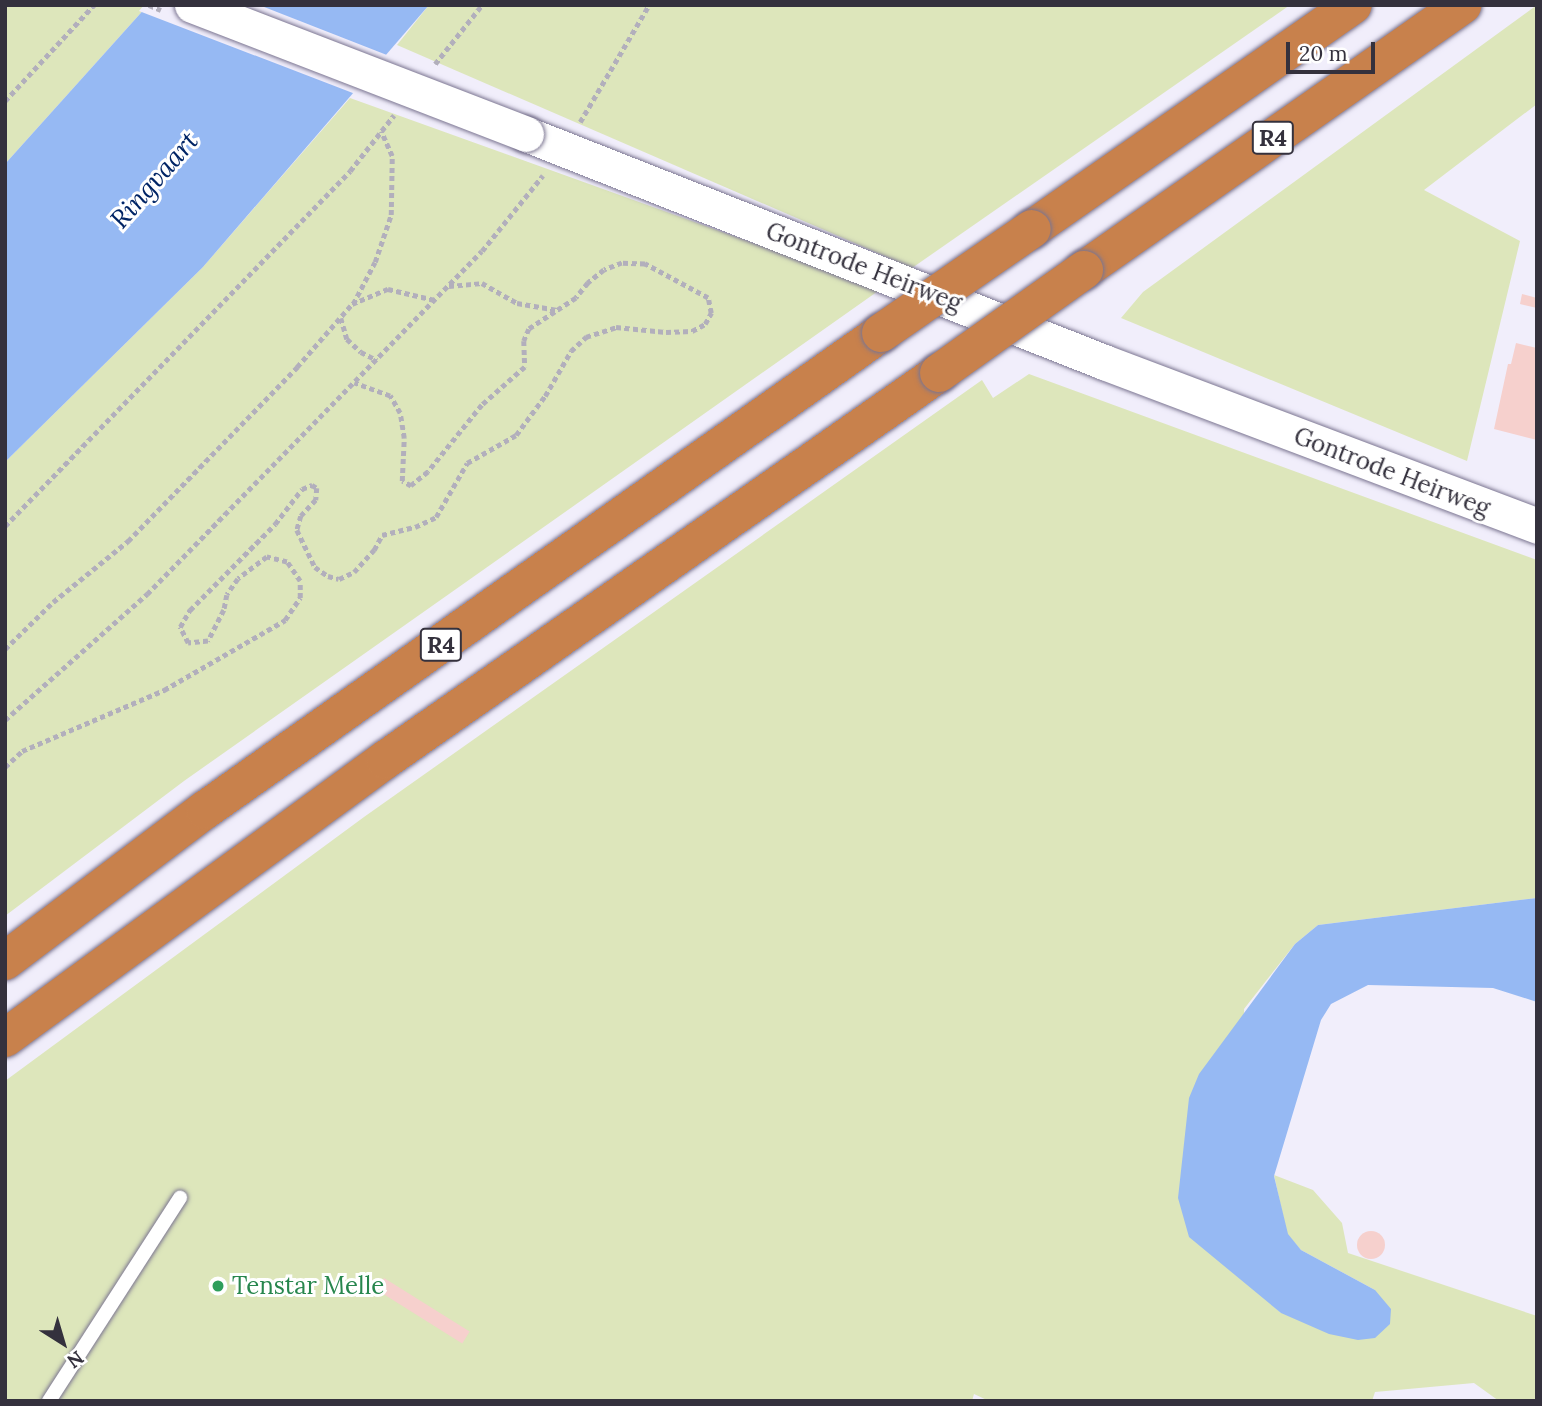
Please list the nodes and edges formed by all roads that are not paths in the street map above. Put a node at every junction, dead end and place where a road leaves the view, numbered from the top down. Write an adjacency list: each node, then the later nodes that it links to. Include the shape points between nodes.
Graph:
1 (192, 5): 4 (street, Gontrode Heirweg, bridge)
2 (1353, 5): 5 (highway, R4, bridge, via 217,802)
3 (1462, 5): 6 (highway, R4, bridge, via 271,840)
4 (1537, 526)
5 (5, 961)
6 (5, 1038)
7 (180, 1198): 8 (lane)
8 (49, 1401)

